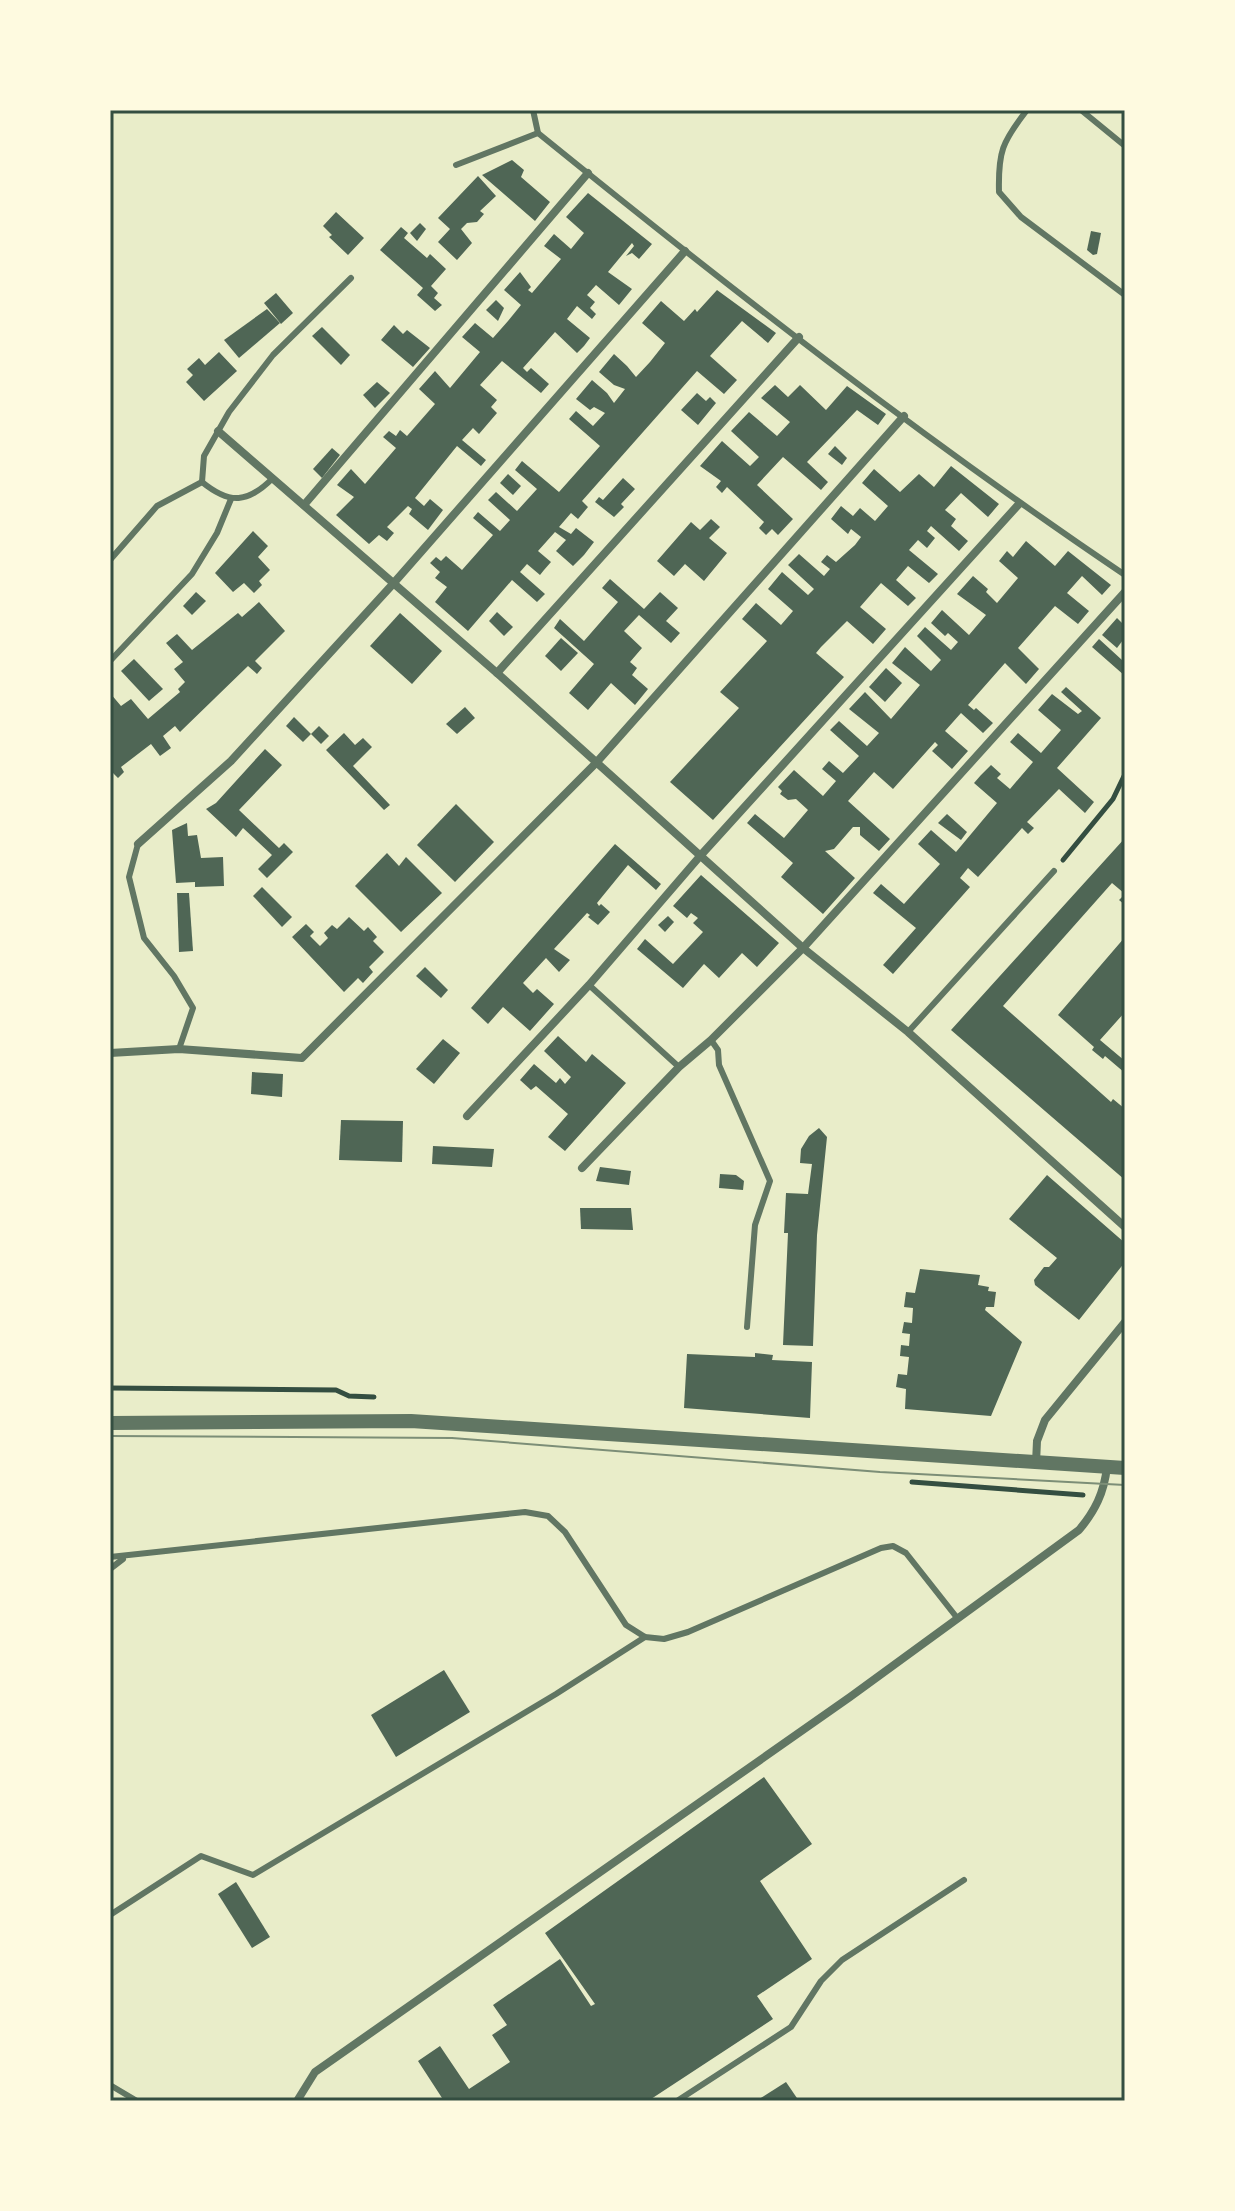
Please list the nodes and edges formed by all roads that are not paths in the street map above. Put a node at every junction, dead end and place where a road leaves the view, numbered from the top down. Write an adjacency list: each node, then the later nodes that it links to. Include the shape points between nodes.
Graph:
1 (533, 110): 4 (lane)
2 (1027, 110): 10 (lane, via 998,160 999,192 1021,217)
3 (1081, 110): 5 (lane)
4 (538, 133): 6 (lane); 7 (lane)
5 (1125, 146)
6 (456, 165)
7 (588, 173): 8 (lane); 18 (street)
8 (685, 251): 11 (lane); 21 (street)
9 (351, 278): 13 (lane, via 273,355)
10 (1125, 295)
11 (799, 337): 12 (lane); 24 (street)
12 (904, 416): 17 (lane); 25 (street)
13 (218, 431): 14 (street); 15 (lane, via 204,456)
14 (273, 478): 16 (lane, via 262,489); 18 (street)
15 (202, 482): 16 (lane); 19 (lane, via 157,506)
16 (231, 499): 23 (lane, via 192,574)
17 (1019, 504): 20 (lane); 27 (street)
18 (304, 505): 21 (street)
19 (110, 560)
20 (1125, 575)
21 (392, 585): 24 (street); 26 (street, via 231,761)
22 (1125, 592): 29 (street)
23 (110, 661)
24 (497, 673): 25 (street)
25 (596, 763): 27 (street); 33 (street, via 302,1058)
26 (138, 844): 33 (lane, via 129,877 144,938 193,1008)
27 (701, 855): 29 (street); 30 (street)
28 (1054, 871): 31 (lane)
29 (803, 948): 31 (street); 32 (street)
30 (589, 985): 35 (lane); 36 (street)
31 (908, 1032): 38 (street)
32 (711, 1040): 35 (street); 40 (lane, via 770,1181 755,1225)
33 (179, 1049): 34 (street)
34 (110, 1053)
35 (679, 1067): 37 (street)
36 (467, 1116)
37 (582, 1168)
38 (1125, 1227)
39 (1125, 1322): 42 (street, via 1045,1420)
40 (747, 1327)
41 (110, 1423): 42 (street, via 411,1421)
42 (1036, 1463): 43 (street)
43 (1107, 1467): 44 (street); 48 (street, via 1101,1496 1079,1530)
44 (1125, 1468)
45 (110, 1557): 46 (lane)
46 (124, 1557): 47 (lane); 49 (lane, via 525,1512 548,1516 565,1532 626,1625)
47 (110, 1569)
48 (959, 1620): 49 (lane, via 906,1553 893,1546 688,1632 664,1639); 54 (street, via 315,2072)
49 (645, 1637): 51 (lane, via 253,1875 201,1856)
50 (964, 1880): 55 (lane, via 842,1960 791,2027)
51 (110, 1915)
52 (110, 2085): 53 (lane)
53 (137, 2101)
54 (297, 2101)
55 (677, 2101)

